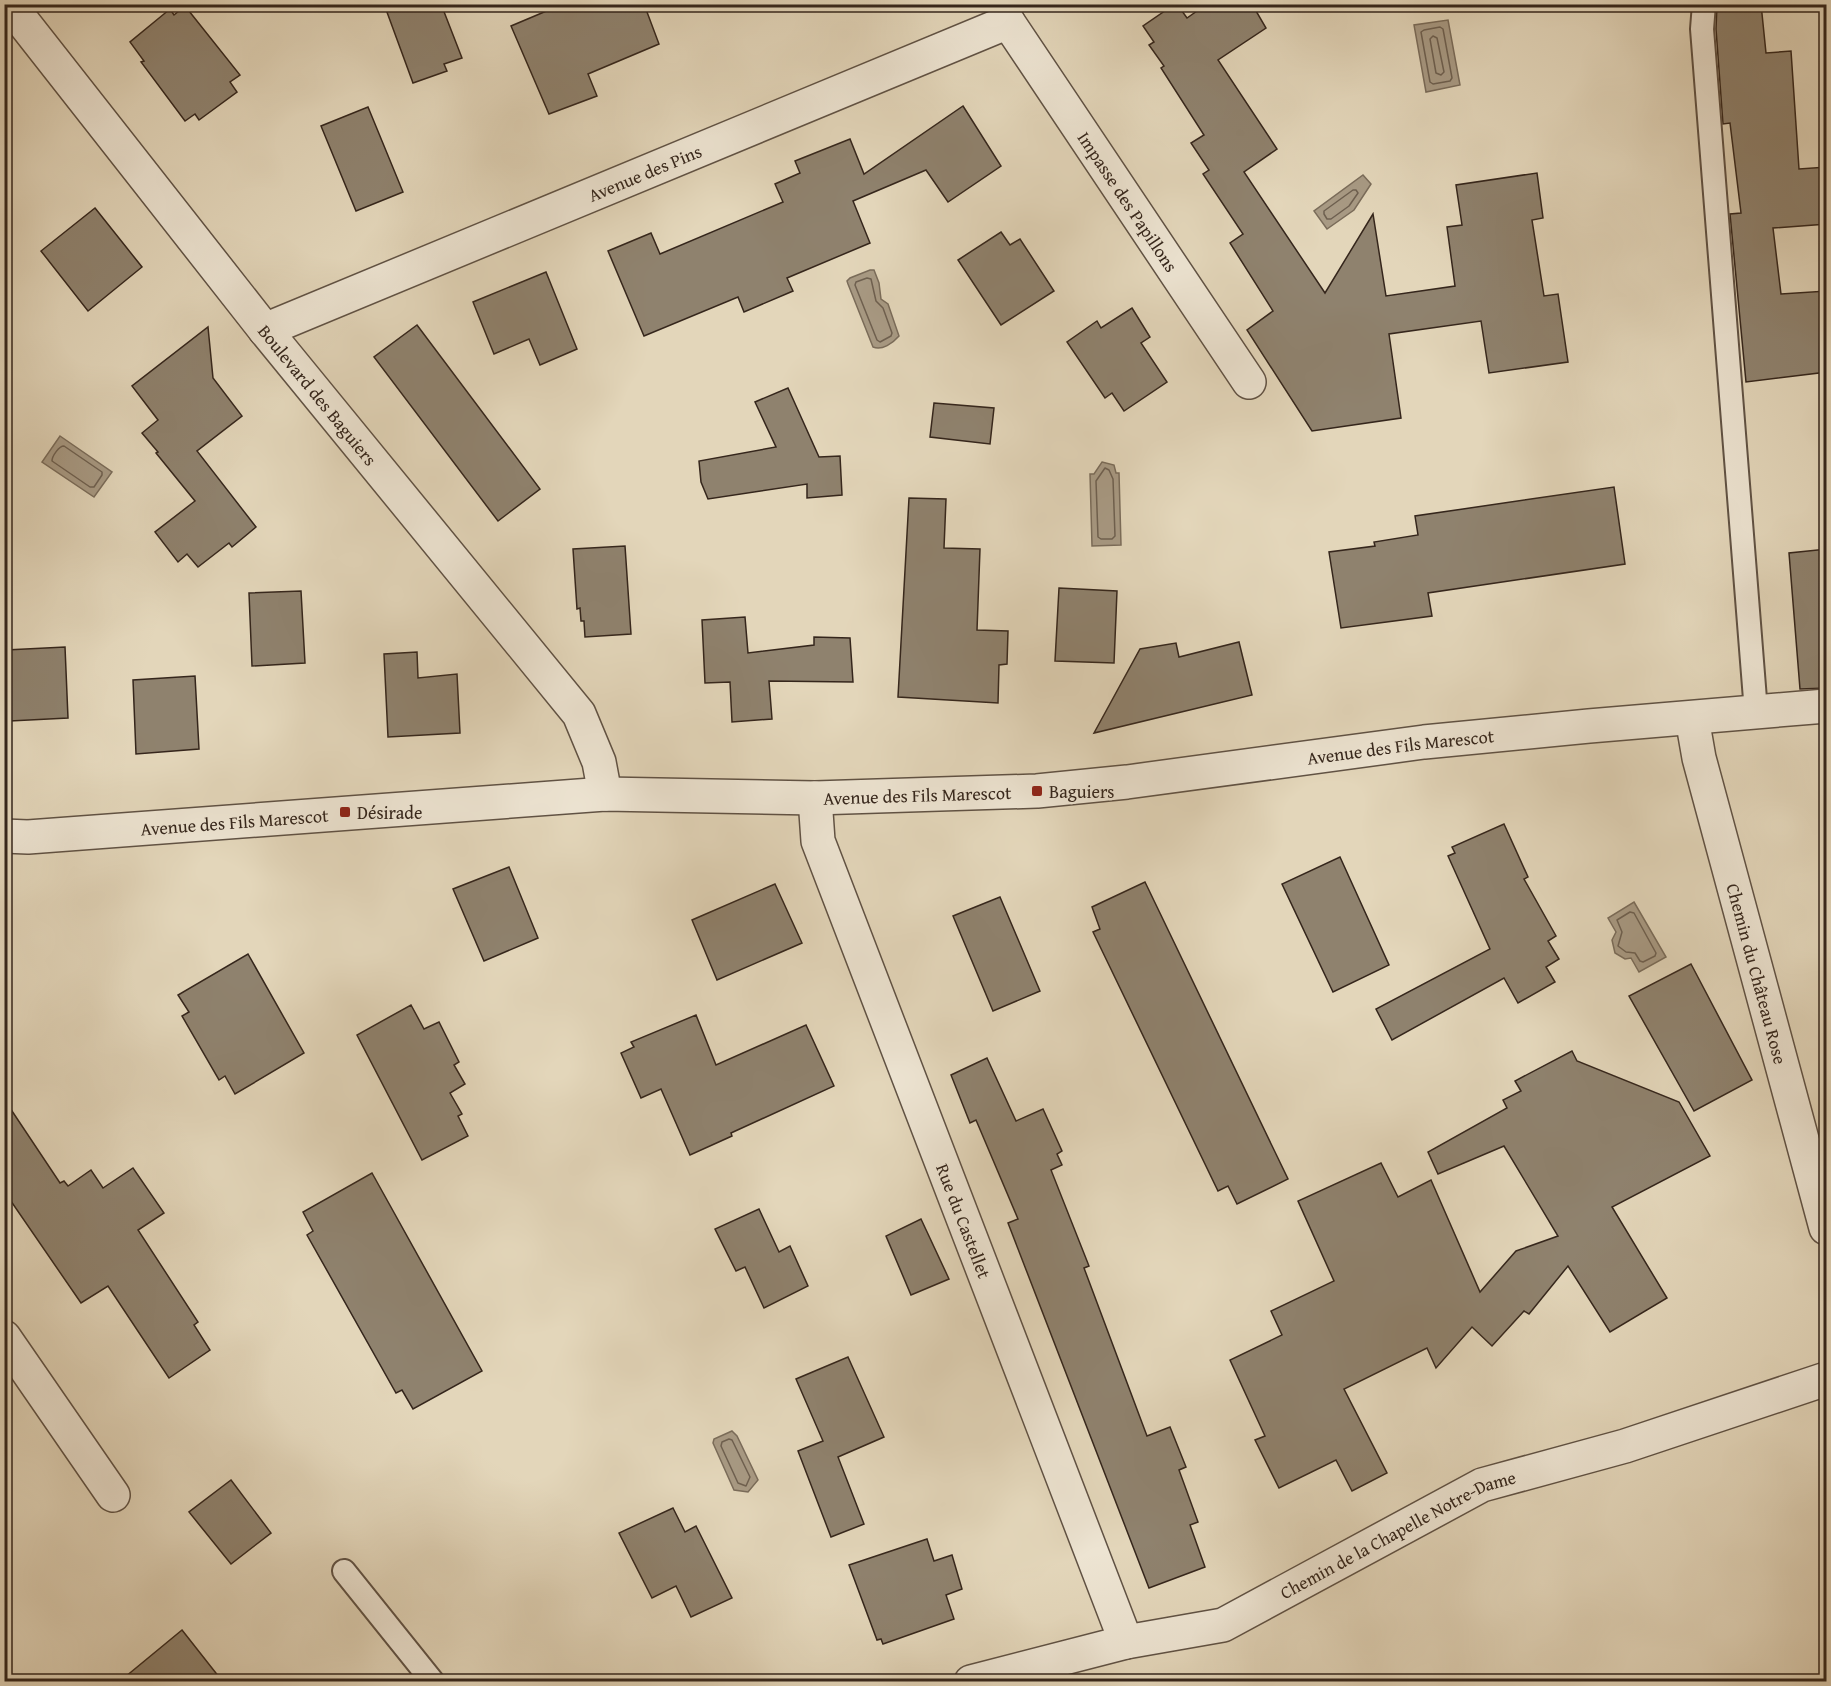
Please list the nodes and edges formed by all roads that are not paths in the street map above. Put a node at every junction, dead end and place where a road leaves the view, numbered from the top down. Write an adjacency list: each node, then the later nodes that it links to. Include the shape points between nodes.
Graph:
1 (1704, 4): 7 (lane, via 1702,29)
2 (17, 6): 4 (street, Boulevard des Baguiers)
3 (1010, 13): 4 (street, Avenue des Pins); 5 (street, Impasse des Papillons)
4 (265, 330): 9 (street, Boulevard des Baguiers, via 579,714 599,762)
5 (1249, 382)
6 (1827, 706): 7 (street, Avenue des Fils Marescot)
7 (1756, 712): 8 (street, Avenue des Fils Marescot)
8 (1692, 718): 10 (street, Avenue des Fils Marescot, via 1424,742 1037,791); 12 (street, Chemin du Château Rose, via 1702,769)
9 (605, 794): 10 (street, Avenue des Fils Marescot); 11 (street, Avenue des Fils Marescot)
10 (815, 798): 17 (street, Rue du Castellet, via 818,841)
11 (4, 836)
12 (1827, 1228)
13 (4, 1337): 15 (street)
14 (1827, 1379): 17 (street, Chemin de la Chapelle Notre-Dame, via 1625,1446 1482,1485 1223,1625)
15 (113, 1496)
16 (344, 1571): 18 (lane)
17 (1126, 1642): 19 (street, Chemin de la Chapelle Notre-Dame)
18 (433, 1682)
19 (971, 1682)

